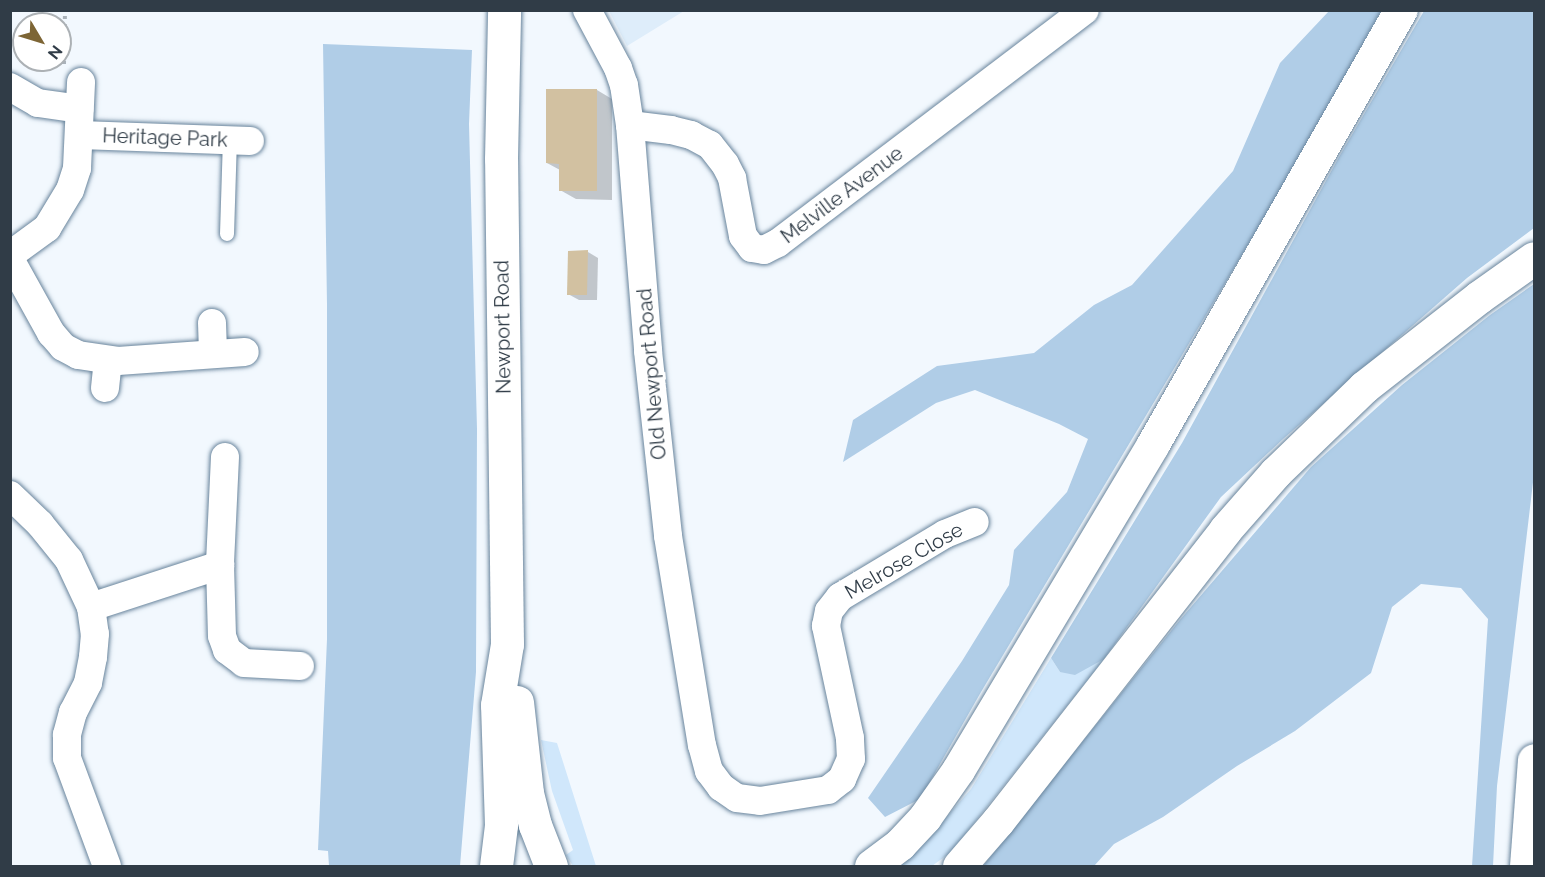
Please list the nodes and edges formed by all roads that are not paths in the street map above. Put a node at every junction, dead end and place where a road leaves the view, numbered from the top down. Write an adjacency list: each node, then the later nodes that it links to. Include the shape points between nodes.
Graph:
1 (504, 10): 20 (main road, Newport Road, via 501,159)
2 (587, 10): 7 (street, Old Newport Road, via 618,68)
3 (1085, 10): 7 (street, Melville Avenue, via 764,250 752,248 743,236 732,178 710,145 671,129)
4 (1401, 10): 27 (main road, via 1153,444 958,770 925,817)
5 (10, 87): 6 (street, Heritage Park, via 38,102)
6 (80, 109): 8 (street, Heritage Park); 10 (street, Heritage Park, via 77,168 70,190 47,228)
7 (630, 125): 22 (street, Old Newport Road, via 658,456)
8 (240, 140): 9 (lane)
9 (227, 234)
10 (10, 257): 14 (street, Heritage Park, via 51,333 63,346 106,374)
11 (1534, 258): 28 (main road, via 1364,387 1275,473 1224,530)
12 (212, 322): 14 (street)
13 (245, 352): 14 (street, Heritage Park)
14 (213, 354)
15 (225, 457): 18 (street)
16 (10, 495): 19 (street, via 69,560)
17 (975, 522): 22 (street, Melrose Close, via 945,534 840,597 829,611 826,626 850,738 851,759 842,779 828,790 760,801 737,798 721,787 709,771)
18 (220, 564): 19 (street); 21 (street, via 222,636 227,650 244,663)
19 (91, 608): 24 (street, via 93,657 88,683 73,712 67,735 67,758)
20 (507, 644): 25 (main road, Newport Road, via 497,705 501,825); 26 (main road, Newport Road, via 527,793)
21 (300, 666)
22 (702, 745)
23 (1534, 760): 29 (main road)
24 (107, 867)
25 (496, 867)
26 (551, 867)
27 (871, 867)
28 (959, 867)
29 (1526, 867)

